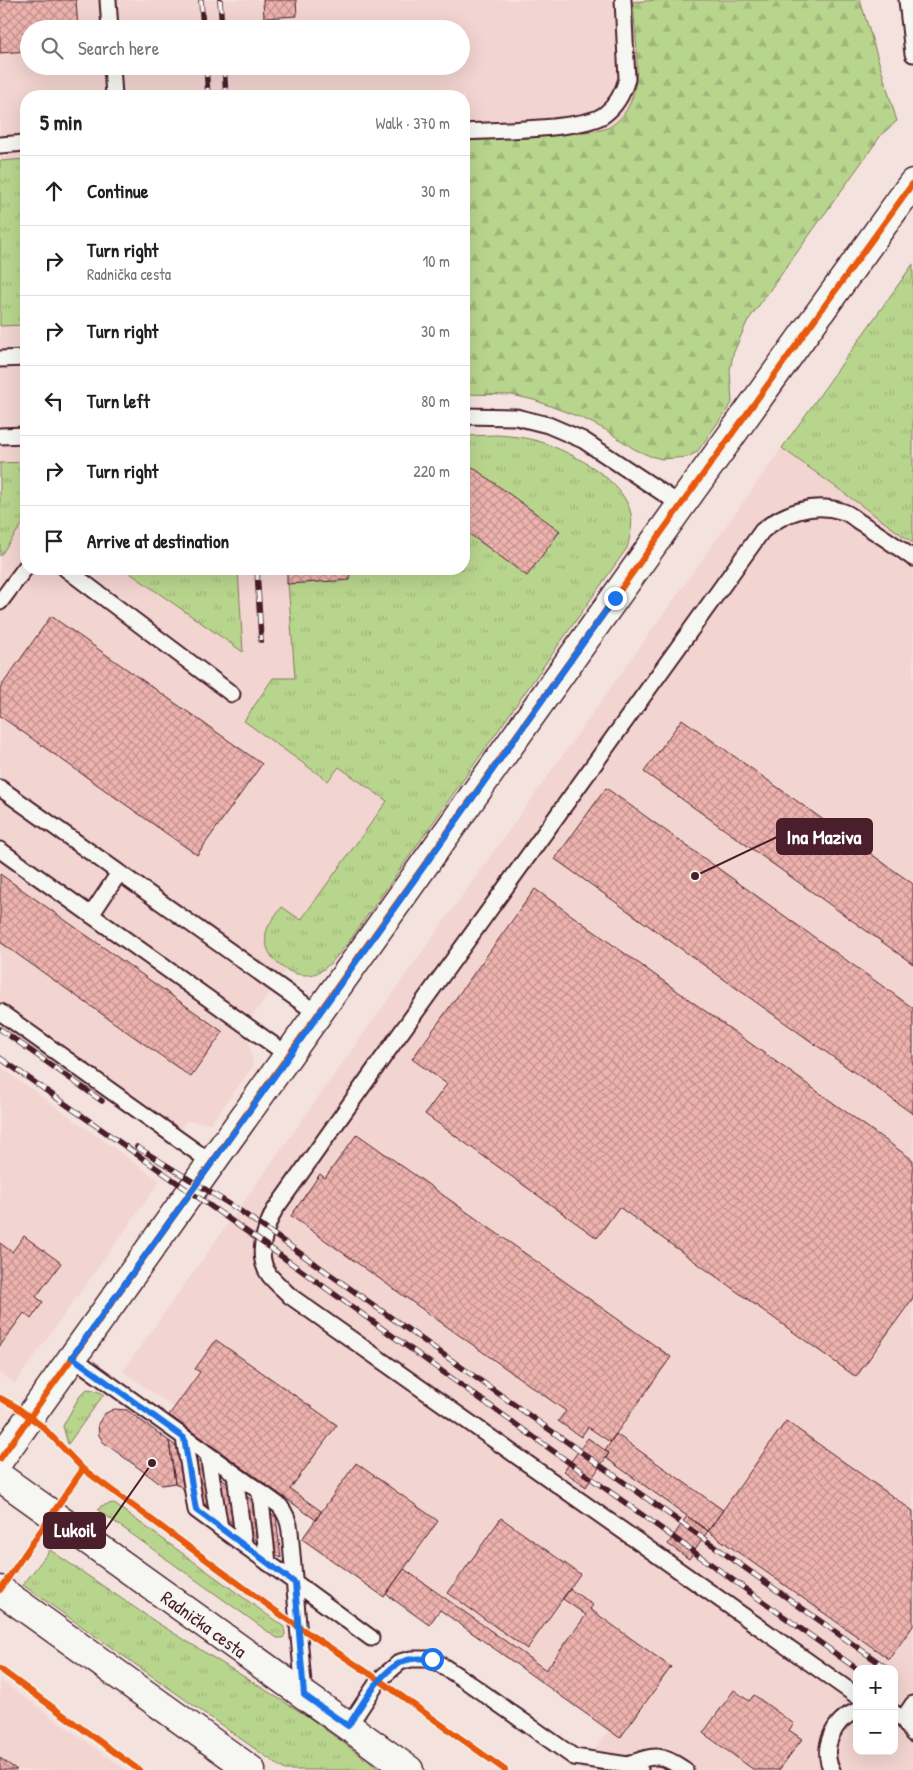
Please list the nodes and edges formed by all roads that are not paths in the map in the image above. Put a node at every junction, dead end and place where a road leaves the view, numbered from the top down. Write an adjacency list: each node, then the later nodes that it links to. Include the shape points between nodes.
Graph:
1 (108, 0): 4 (lane)
2 (623, 0): 8 (lane, via 627,79 617,104 605,115 593,121 565,126)
3 (908, 0): 5 (lane)
4 (109, 20)
5 (913, 54)
6 (113, 75): 7 (lane)
7 (114, 90)
8 (470, 132)
9 (20, 143): 10 (lane)
10 (0, 145)
11 (913, 183): 17 (street)
12 (20, 358): 13 (lane)
13 (0, 359)
14 (470, 416): 17 (lane, via 516,418 548,425 583,440)
15 (20, 435): 16 (lane)
16 (0, 436)
17 (681, 505): 28 (street)
18 (913, 558): 44 (lane, via 842,511 828,508 788,514 762,531 274,1211 263,1243 263,1259 269,1275 290,1296)
19 (20, 575): 21 (lane)
20 (74, 575): 22 (lane)
21 (0, 602)
22 (232, 694)
23 (0, 788): 25 (lane)
24 (0, 850): 26 (lane)
25 (119, 873): 26 (lane); 28 (lane)
26 (92, 915): 29 (lane)
27 (0, 1012): 30 (lane)
28 (318, 1014): 29 (street)
29 (289, 1056): 30 (street)
30 (212, 1163): 31 (street)
31 (72, 1357): 32 (lane); 34 (street)
32 (184, 1438): 33 (lane); 38 (lane, via 196,1510)
33 (208, 1455): 35 (lane); 38 (lane)
34 (0, 1459)
35 (235, 1474): 37 (lane); 39 (lane)
36 (0, 1477): 45 (street, Radnička cesta)
37 (260, 1492): 40 (lane); 41 (lane, via 280,1506 289,1521)
38 (220, 1528): 39 (lane)
39 (244, 1545): 40 (lane)
40 (268, 1563): 41 (lane)
41 (295, 1583): 43 (lane); 45 (lane)
42 (0, 1590): 53 (street)
43 (371, 1638)
44 (853, 1693)
45 (304, 1695): 49 (street, Radnička cesta)
46 (913, 1704): 48 (lane)
47 (853, 1712): 56 (lane, via 839,1723 831,1736 828,1751)
48 (898, 1716): 50 (lane)
49 (348, 1726): 51 (lane, via 378,1680 400,1662 432,1659); 54 (street, Radnička cesta)
50 (913, 1734)
51 (578, 1764): 52 (lane)
52 (634, 1768): 55 (lane, via 642,1759 654,1756)
53 (251, 1770)
54 (409, 1770)
55 (685, 1770)
56 (832, 1770)

